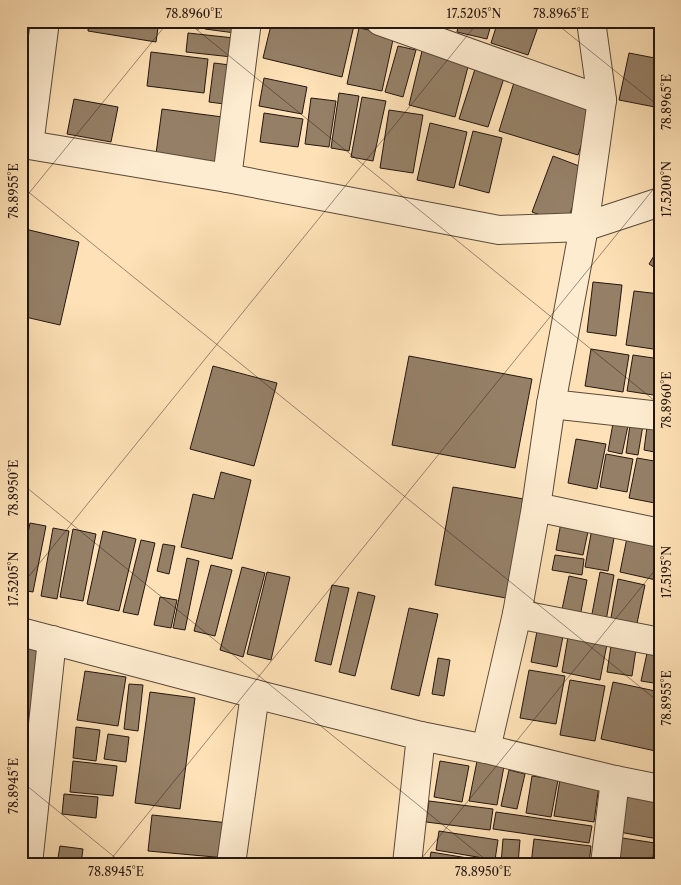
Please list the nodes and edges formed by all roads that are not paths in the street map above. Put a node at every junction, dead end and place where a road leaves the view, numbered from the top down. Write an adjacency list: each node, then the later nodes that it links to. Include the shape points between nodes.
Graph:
1 (45, 21): 6 (street)
2 (246, 21): 7 (street)
3 (380, 21): 5 (street)
4 (591, 21): 5 (street)
5 (602, 100): 9 (street)
6 (25, 153): 7 (street)
7 (227, 178): 9 (street, via 499,230)
8 (660, 202): 9 (street)
9 (584, 227): 10 (street)
10 (551, 404): 11 (street); 12 (street)
11 (660, 416)
12 (536, 507): 13 (street); 14 (street)
13 (660, 533)
14 (517, 614): 17 (street); 20 (street)
15 (21, 632): 16 (street)
16 (52, 640): 18 (street); 23 (street)
17 (660, 642)
18 (255, 694): 19 (street); 24 (street)
19 (421, 736): 20 (street); 25 (street)
20 (486, 749): 21 (street)
21 (615, 780): 22 (street); 26 (street)
22 (660, 788)
23 (28, 864)
24 (231, 864)
25 (407, 864)
26 (604, 864)

